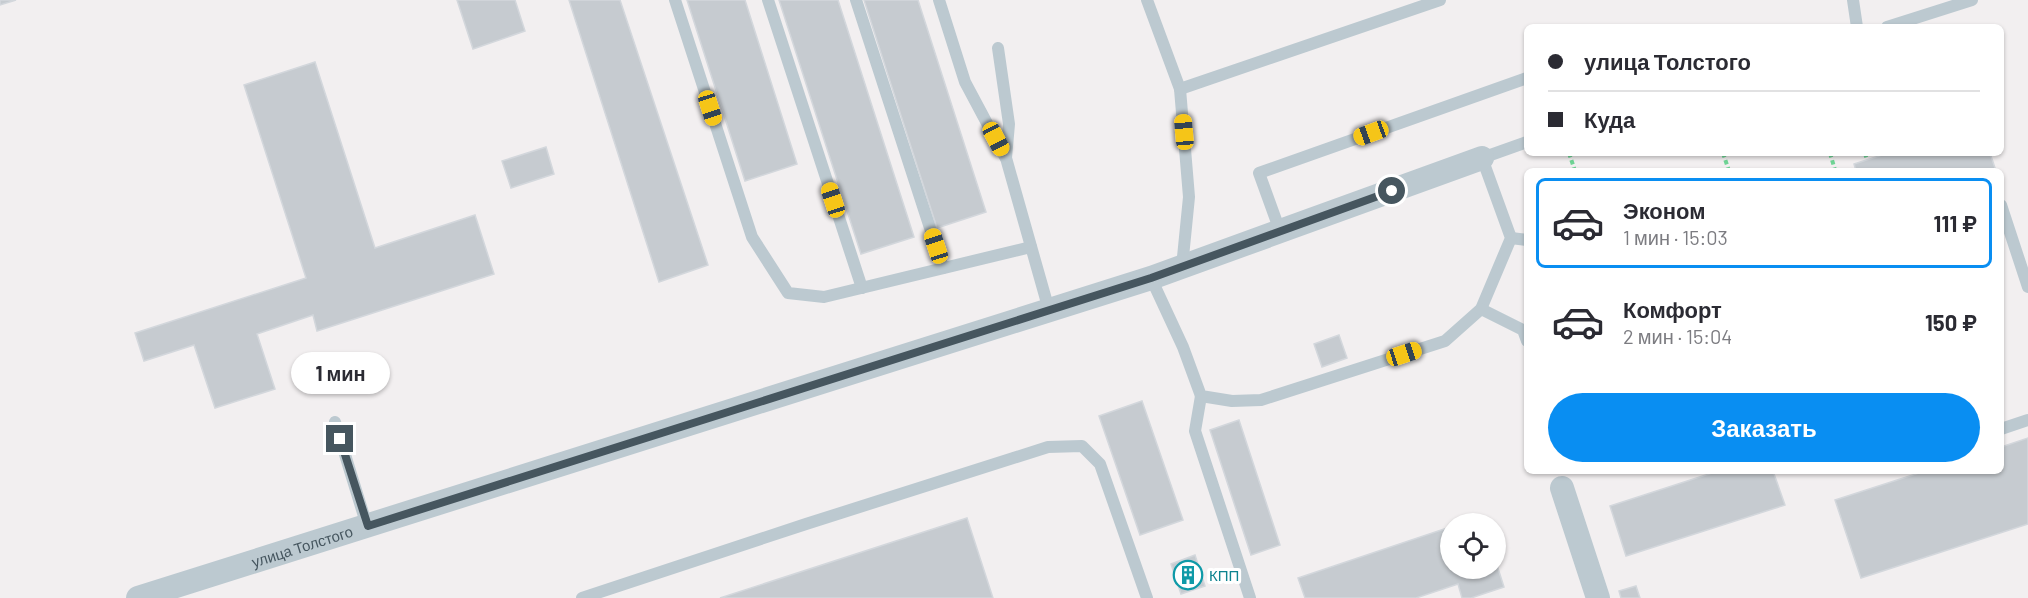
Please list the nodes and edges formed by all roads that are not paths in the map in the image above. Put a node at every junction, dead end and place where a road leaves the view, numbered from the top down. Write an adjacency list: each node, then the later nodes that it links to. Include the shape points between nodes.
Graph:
1 (675, 0): 26 (lane, via 752,237 788,293 824,297)
2 (768, 0): 26 (lane)
3 (856, 0): 23 (lane)
4 (939, 0): 15 (lane, via 965,82)
5 (1147, 0): 13 (lane)
6 (1440, 0): 13 (lane)
7 (1853, 0): 9 (lane)
8 (1972, 0): 10 (lane)
9 (1857, 24)
10 (1896, 24)
11 (998, 48): 15 (lane, via 1009,124)
12 (1524, 79): 18 (lane, via 1259,173)
13 (1180, 89): 22 (lane, via 1189,197)
14 (1524, 143): 16 (lane, улица Толстого)
15 (1006, 158): 21 (lane)
16 (1482, 158): 18 (street, улица Толстого); 19 (lane)
17 (2004, 214): 25 (lane)
18 (1280, 231): 22 (street, улица Толстого)
19 (1511, 238): 20 (lane); 27 (lane)
20 (1524, 240)
21 (1031, 247): 23 (lane); 28 (lane)
22 (1182, 267): 24 (street, улица Толстого)
23 (943, 268): 26 (lane)
24 (1151, 278): 28 (street, улица Толстого); 30 (lane)
25 (2028, 287)
26 (862, 288)
27 (1481, 309): 29 (lane); 30 (lane, via 1445,341 1261,400)
28 (1049, 310): 35 (street, улица Толстого)
29 (1524, 333)
30 (1201, 396): 40 (lane, via 1195,431)
31 (2028, 420): 33 (lane)
32 (335, 422): 35 (lane)
33 (2004, 428)
34 (1562, 488): 41 (street)
35 (368, 526): 36 (street, улица Толстого)
36 (168, 593): 37 (street, улица Толстого)
37 (138, 598)
38 (582, 598): 39 (lane, via 1048,447 1082,446 1100,464)
39 (1147, 598)
40 (1250, 598)
41 (1598, 598)

